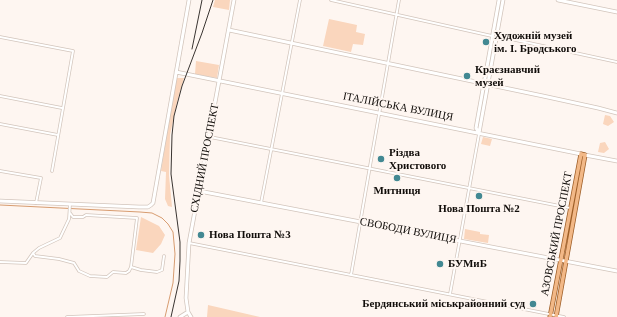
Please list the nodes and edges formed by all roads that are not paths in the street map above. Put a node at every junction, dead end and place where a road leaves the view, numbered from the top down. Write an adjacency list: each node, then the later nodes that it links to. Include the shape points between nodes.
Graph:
1 (189, 0): 17 (main road)
2 (234, 0): 11 (main road, СХІДНИЙ ПРОСПЕКТ)
3 (300, 0): 14 (street)
4 (331, 0): 10 (street)
5 (399, 0): 10 (street)
6 (499, 0): 13 (main road)
7 (503, 0): 13 (main road)
8 (558, 0): 9 (main road)
9 (617, 12)
10 (396, 14): 13 (street); 16 (street)
11 (229, 30): 14 (main road); 18 (main road, СХІДНИЙ ПРОСПЕКТ)
12 (0, 36): 22 (street, via 73,51)
13 (494, 36): 15 (street); 19 (main road)
14 (292, 43): 16 (main road); 20 (street)
15 (617, 62)
16 (388, 64): 19 (main road); 23 (street)
17 (176, 72): 18 (main road, ІТАЛІЙСЬКА ВУЛИЦЯ); 40 (main road, via 153,203 148,207)
18 (220, 81): 20 (main road, ІТАЛІЙСЬКА ВУЛИЦЯ); 28 (main road, СХІДНИЙ ПРОСПЕКТ)
19 (486, 84): 24 (main road); 26 (main road, via 476,128)
20 (282, 93): 23 (main road, ІТАЛІЙСЬКА ВУЛИЦЯ); 29 (street)
21 (0, 96): 22 (street)
22 (62, 108): 27 (street)
23 (380, 113): 26 (main road, ІТАЛІЙСЬКА ВУЛИЦЯ); 32 (street)
24 (617, 114)
25 (0, 124): 27 (street)
26 (479, 133): 30 (main road, ІТАЛІЙСЬКА ВУЛИЦЯ); 35 (street)
27 (58, 135): 34 (street)
28 (210, 137): 29 (street); 36 (main road, СХІДНИЙ ПРОСПЕКТ)
29 (271, 149): 32 (street); 39 (street)
30 (583, 154): 31 (main road, ІТАЛІЙСЬКА ВУЛИЦЯ); 41 (main road, АЗОВСЬКИЙ ПРОСПЕКТ)
31 (617, 161)
32 (369, 168): 35 (street); 43 (street)
33 (0, 170): 38 (street, via 41,178)
34 (52, 172)
35 (470, 188): 41 (street); 44 (street)
36 (199, 191): 39 (main road, СВОБОДИ ВУЛИЦЯ); 45 (main road, СХІДНИЙ ПРОСПЕКТ)
37 (0, 201): 38 (main road)
38 (36, 202): 40 (main road)
39 (261, 203): 43 (main road, СВОБОДИ ВУЛИЦЯ)
40 (70, 204): 42 (street)
41 (573, 208): 48 (main road, АЗОВСЬКИЙ ПРОСПЕКТ); 49 (main road, АЗОВСЬКИЙ ПРОСПЕКТ)
42 (70, 213): 46 (street, via 61,237); 51 (street, via 73,217 86,215 137,218)
43 (360, 222): 44 (main road, СВОБОДИ ВУЛИЦЯ); 53 (street)
44 (460, 241): 48 (main road, СВОБОДИ ВУЛИЦЯ); 54 (street)
45 (189, 243): 53 (street); 55 (main road, СХІДНИЙ ПРОСПЕКТ, via 186,298)
46 (33, 253): 50 (street, via 26,263); 51 (street, via 35,256 74,263 79,271 90,276 106,277 113,272 126,273)
47 (164, 256): 51 (street, via 162,270 157,272)
48 (561, 260): 49 (main road, СВОБОДИ ВУЛИЦЯ); 58 (main road, АЗОВСЬКИЙ ПРОСПЕКТ)
49 (567, 261): 52 (main road, СВОБОДИ ВУЛИЦЯ); 59 (main road, АЗОВСЬКИЙ ПРОСПЕКТ)
50 (0, 262)
51 (130, 267)
52 (617, 271)
53 (351, 275): 54 (street)
54 (450, 294): 58 (street)
55 (188, 312): 61 (main road); 62 (main road, СХІДНИЙ ПРОСПЕКТ)
56 (144, 314): 57 (street)
57 (106, 316): 60 (street)
58 (551, 316): 59 (street)
59 (556, 316): 63 (street)
60 (68, 317)
61 (180, 317)
62 (191, 317)
63 (564, 317)

